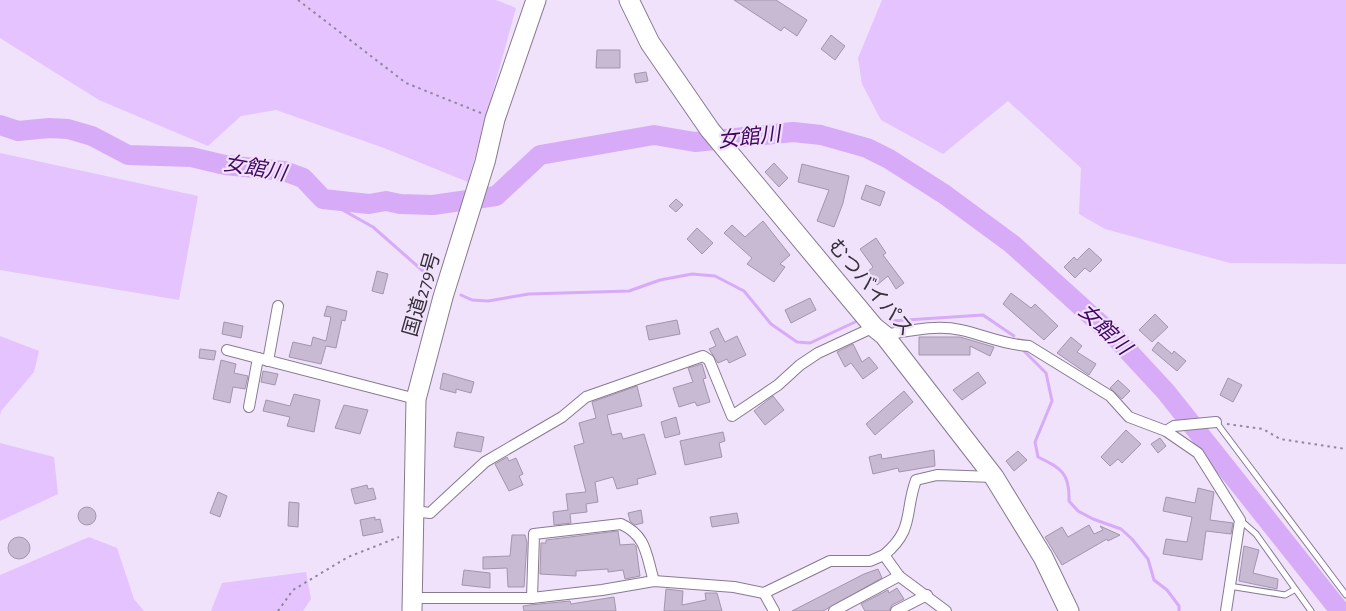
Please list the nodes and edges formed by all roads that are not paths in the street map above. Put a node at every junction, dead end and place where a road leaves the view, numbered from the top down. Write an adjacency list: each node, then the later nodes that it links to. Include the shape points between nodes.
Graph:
1 (536, 0): 7 (highway, 国道279号, via 495,119)
2 (629, 0): 4 (highway, むつバイパス, via 650,43 710,130)
3 (278, 306): 6 (street)
4 (879, 331): 10 (street, via 959,329 1013,345 1029,346 1110,396 1129,417); 11 (highway, むつバイパス); 12 (street, via 818,354 732,416 710,360 703,356 586,397 562,417 485,462 430,513)
5 (227, 350): 6 (street)
6 (263, 359): 7 (street); 8 (street)
7 (416, 399): 12 (highway, 国道279号)
8 (249, 407)
9 (1212, 422): 10 (street); 21 (lane)
10 (1170, 428): 13 (street, via 1198,452)
11 (994, 477): 14 (street, via 937,475 916,480 906,530); 28 (highway, むつバイパス, via 1043,556)
12 (414, 511): 23 (highway, 国道279号)
13 (1240, 520): 17 (street); 18 (lane, via 1256,534)
14 (884, 555): 15 (street); 19 (street, via 870,561 830,561)
15 (899, 576): 20 (street); 25 (street)
16 (654, 581): 19 (street, via 734,587); 22 (street); 22 (street, via 642,539 621,524 534,534)
17 (1229, 586): 18 (lane, via 1284,595); 29 (street)
18 (1294, 590): 30 (lane)
19 (764, 593): 24 (street)
20 (927, 595): 26 (street); 27 (street)
21 (1346, 595)
22 (532, 598): 23 (street)
23 (412, 605)
24 (774, 611)
25 (834, 611)
26 (896, 611)
27 (946, 611)
28 (1069, 611)
29 (1226, 611)
30 (1310, 611)

